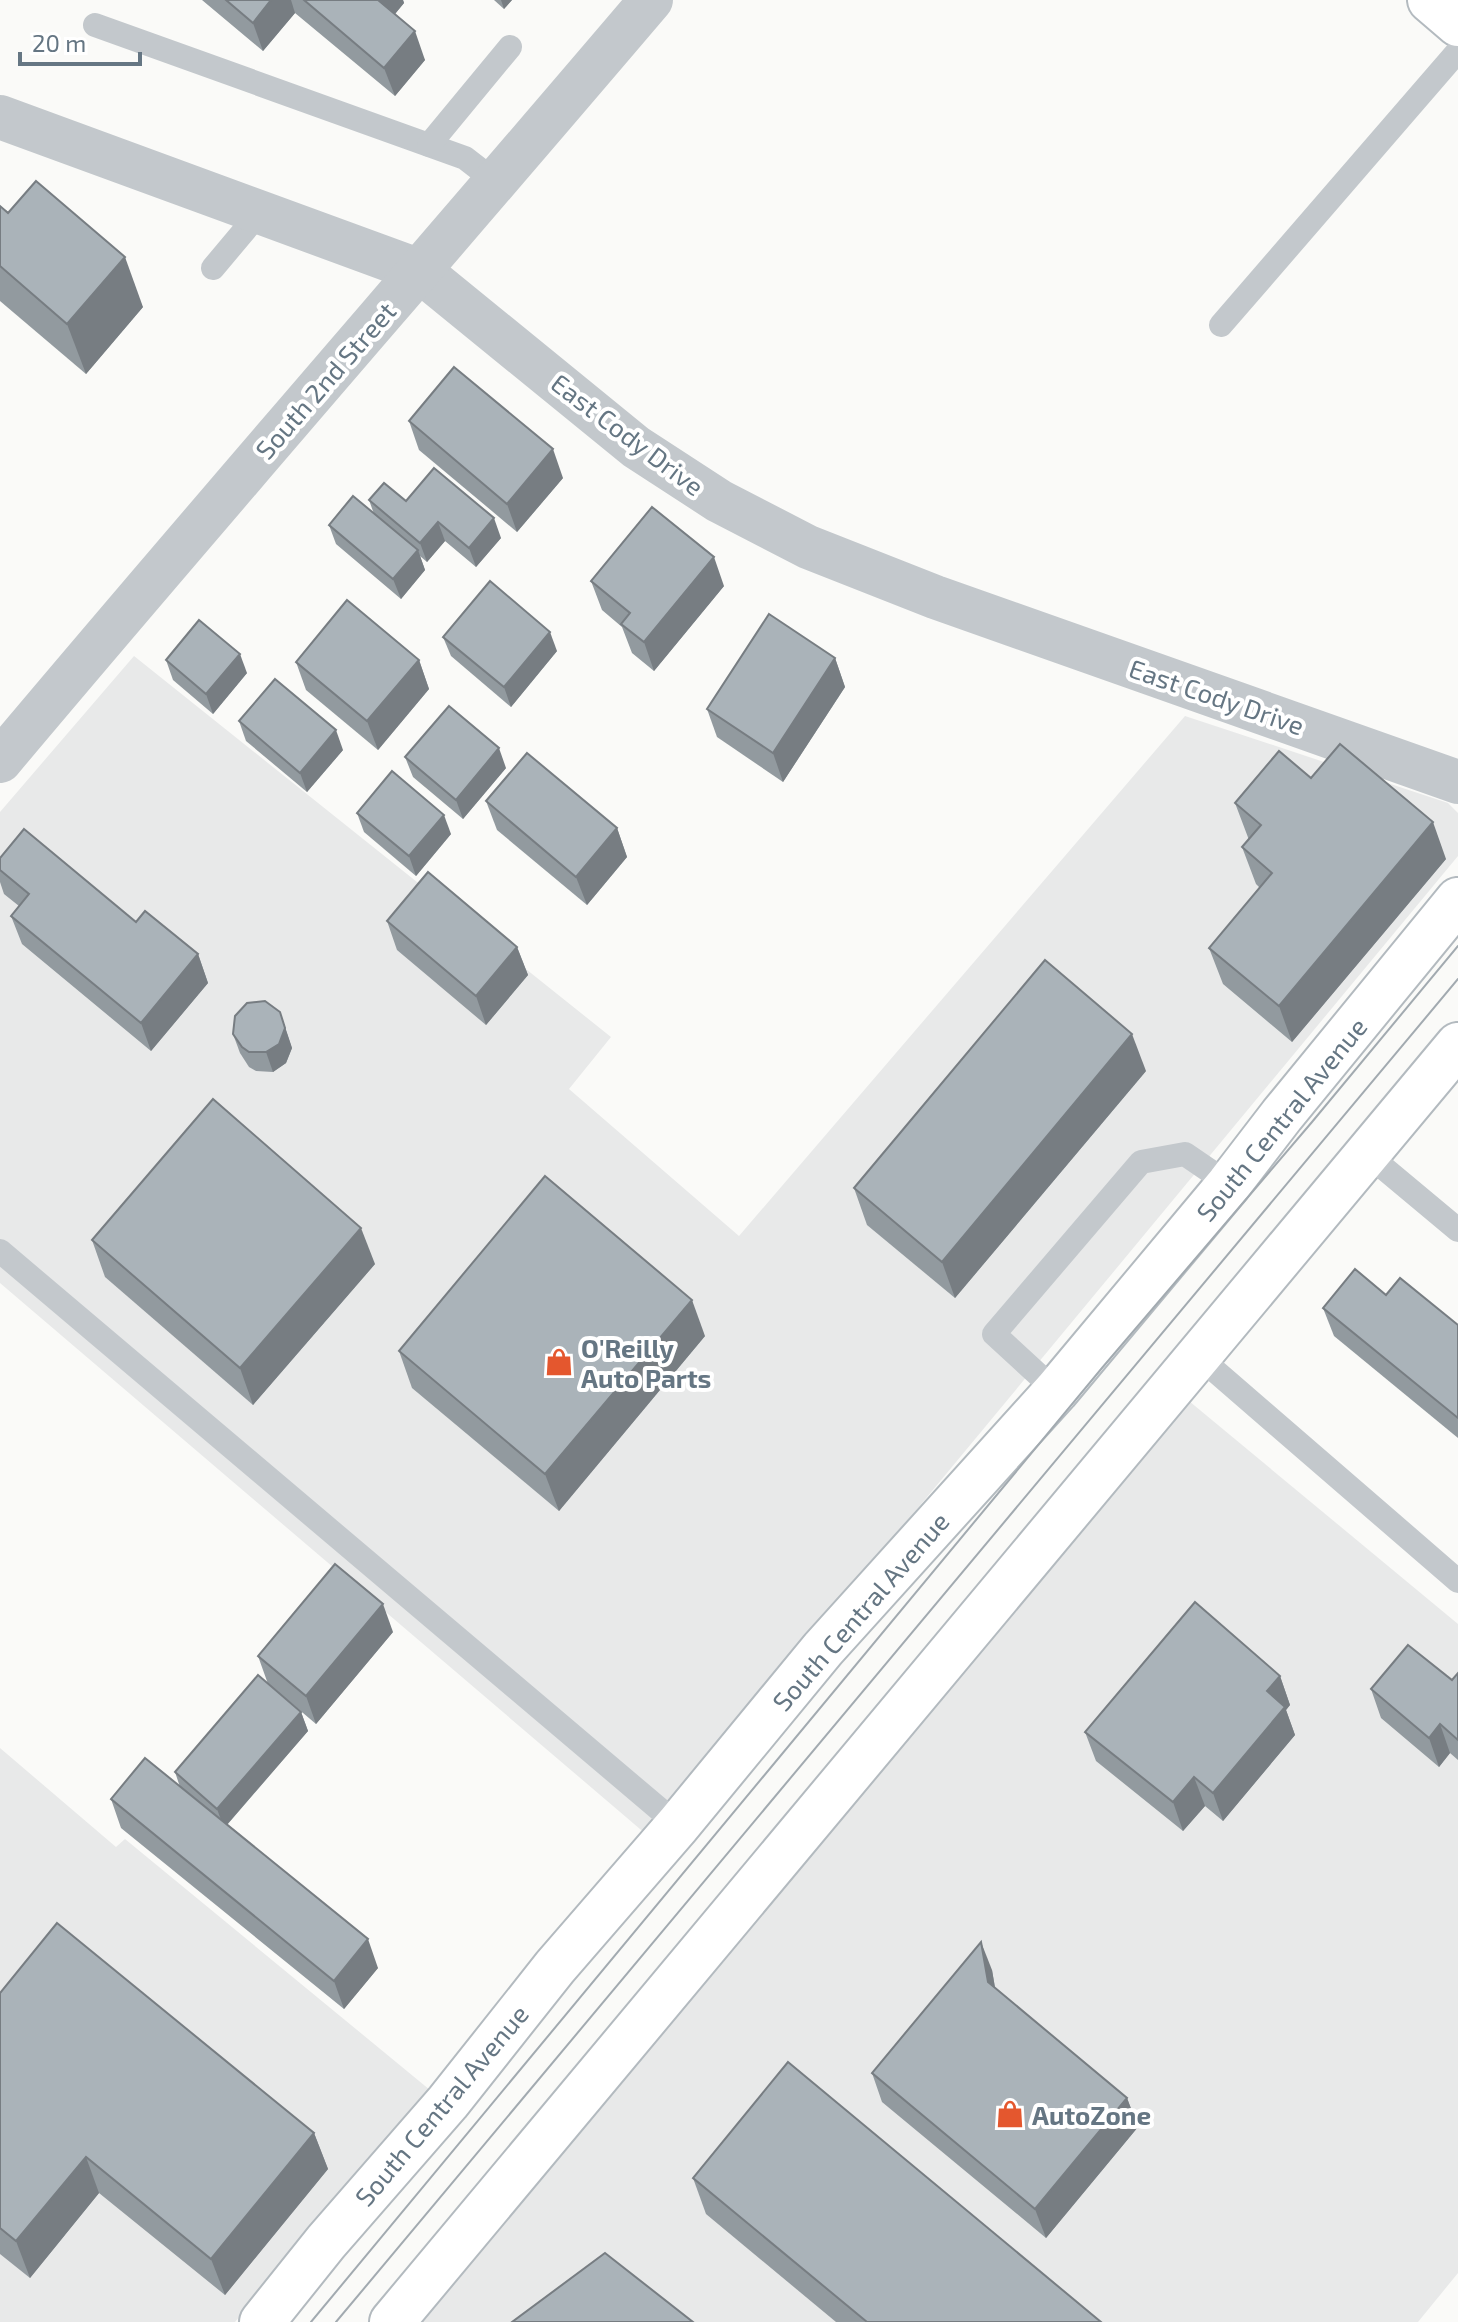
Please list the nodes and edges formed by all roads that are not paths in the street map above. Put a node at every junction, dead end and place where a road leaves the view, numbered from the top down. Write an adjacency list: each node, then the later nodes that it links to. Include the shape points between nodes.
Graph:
1 (651, 0): 9 (street, South 2nd Street)
2 (1430, 0): 3 (main road)
3 (1458, 24)
4 (95, 25): 8 (lane)
5 (510, 47): 8 (lane)
6 (1458, 51): 13 (lane)
7 (0, 117): 10 (street, East Cody Drive)
8 (429, 145): 9 (lane, via 465,158)
9 (496, 182): 12 (street, South 2nd Street)
10 (260, 212): 11 (lane); 12 (street, East Cody Drive)
11 (213, 268)
12 (420, 271): 14 (street, South 2nd Street); 15 (street, East Cody Drive, via 636,447 719,501 808,547)
13 (1221, 325)
14 (0, 761)
15 (1458, 782)
16 (1458, 900): 19 (main road, South Central Avenue)
17 (1458, 1045): 18 (main road)
18 (1367, 1154): 20 (lane); 22 (main road)
19 (1229, 1184): 23 (main road, South Central Avenue); 23 (lane, via 1185,1154 1141,1162 994,1334)
20 (1458, 1230)
21 (0, 1251): 25 (lane)
22 (1198, 1356): 24 (lane); 27 (main road)
23 (1056, 1391): 25 (main road, South Central Avenue, via 823,1649)
24 (1458, 1581)
25 (678, 1825): 26 (main road, South Central Avenue)
26 (262, 2322)
27 (392, 2322)

